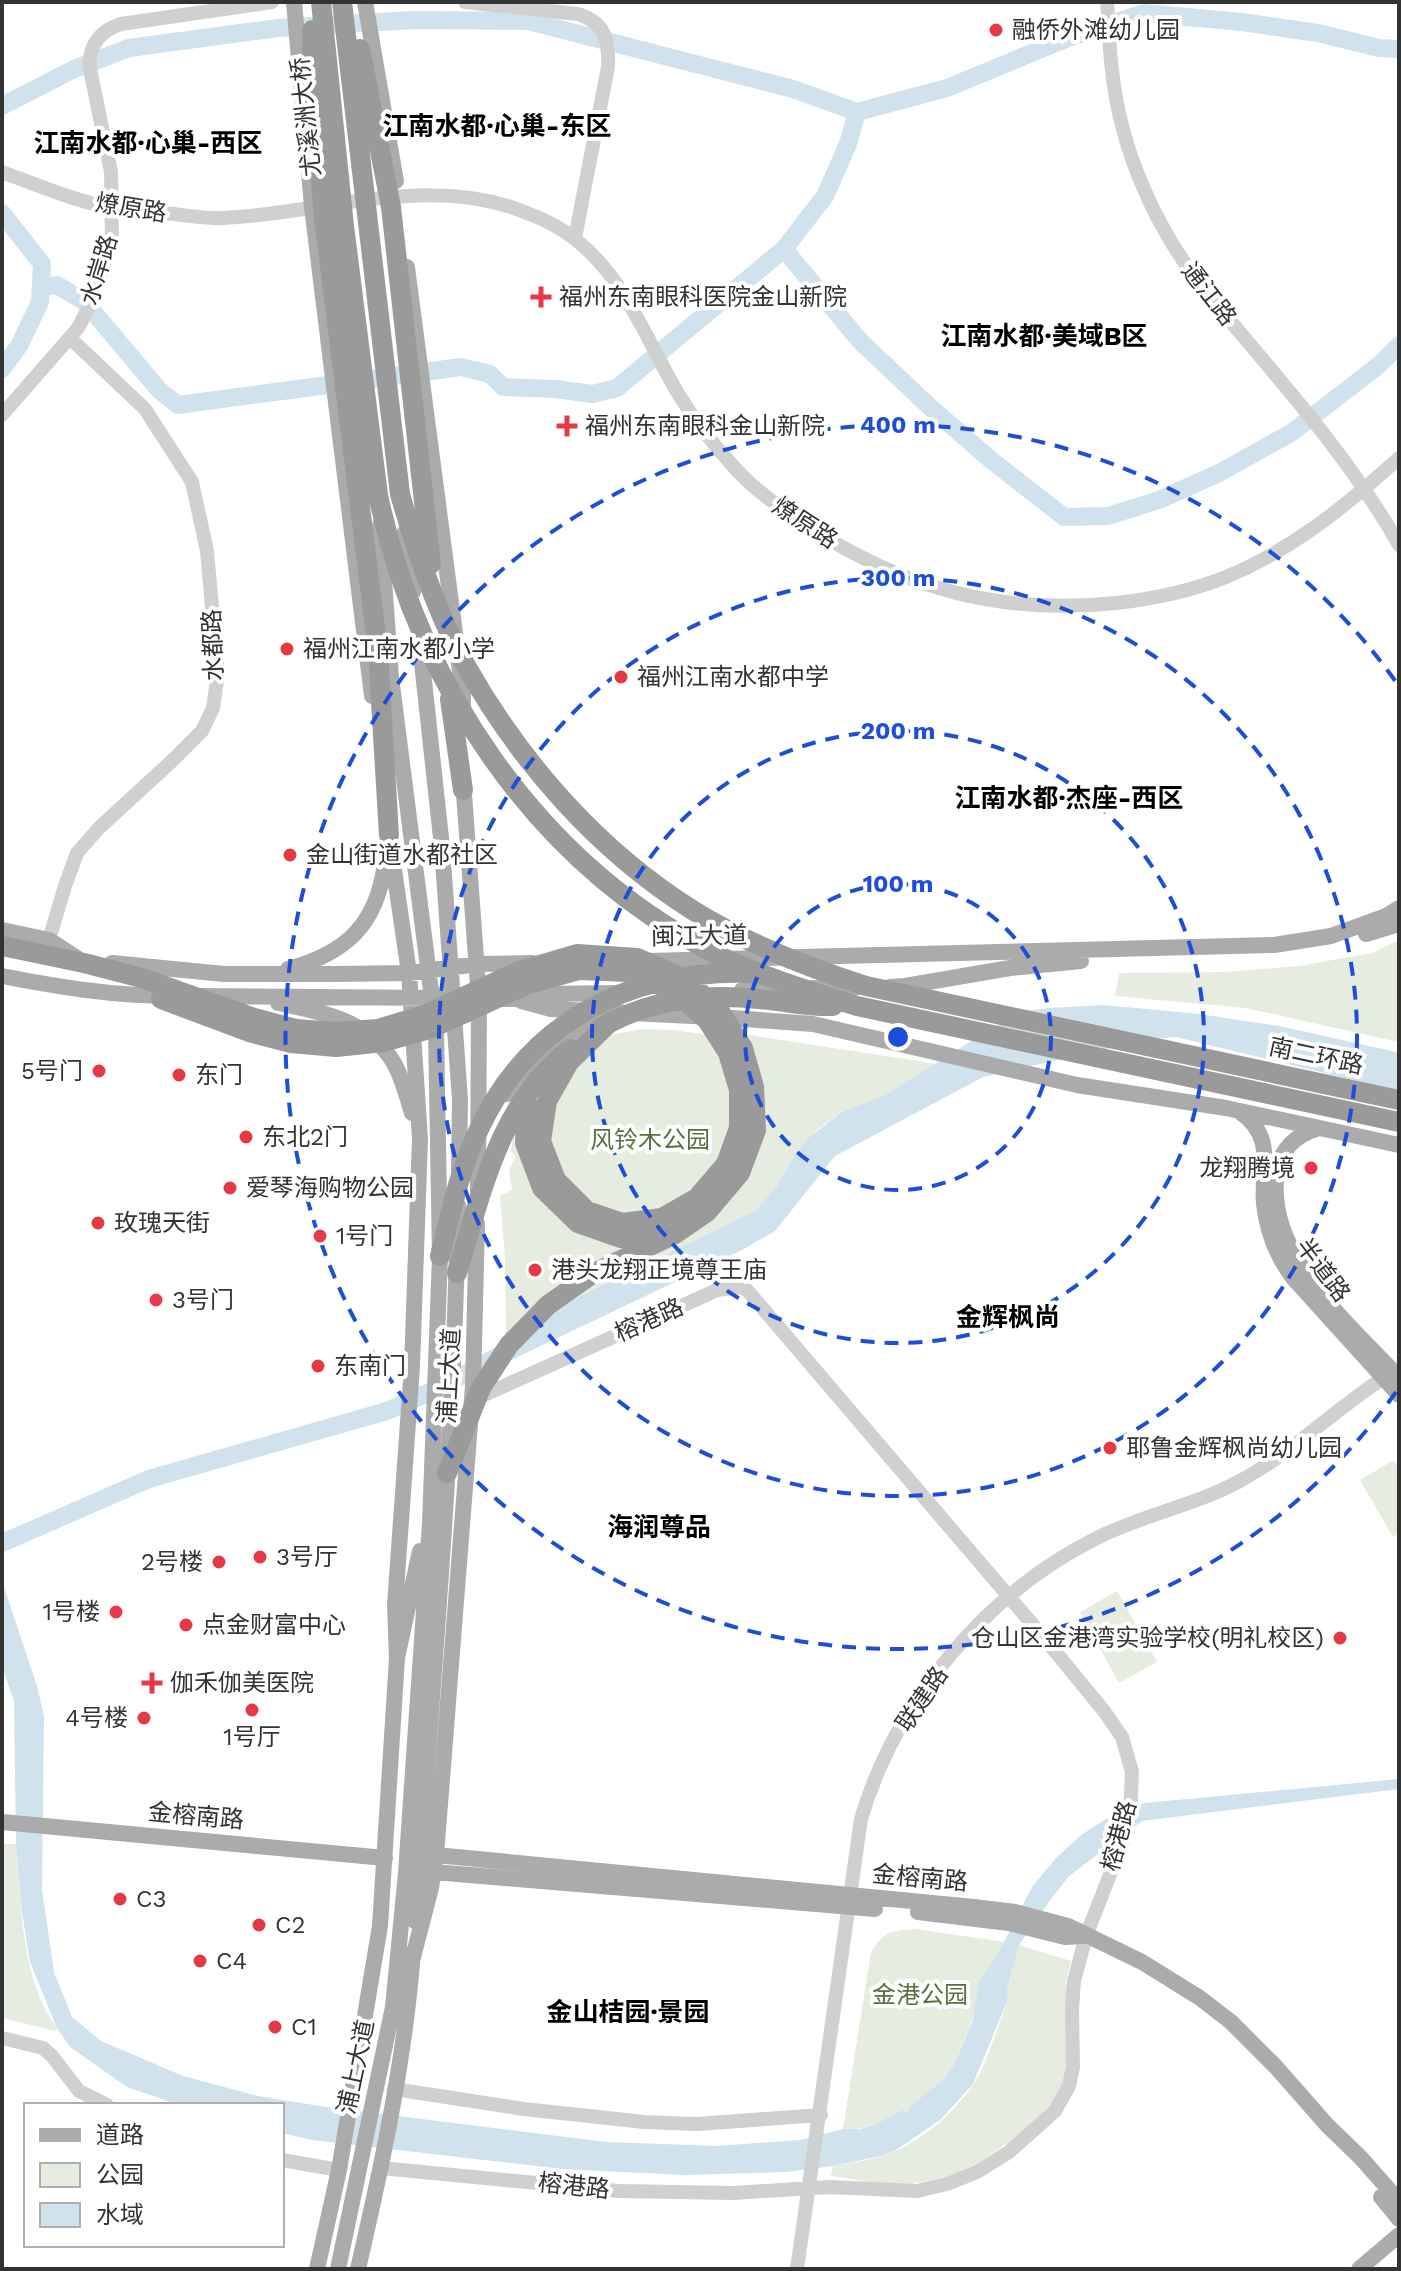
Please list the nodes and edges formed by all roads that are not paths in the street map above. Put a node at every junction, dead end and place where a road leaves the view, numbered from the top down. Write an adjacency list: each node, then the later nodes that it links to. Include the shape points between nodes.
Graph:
1 (272, 2): 13 (street, 水岸路, via 121,24 97,39 90,69)
2 (312, 2): 23 (highway, via 324,218 378,652)
3 (321, 2): 20 (highway, 尤溪洲大桥)
4 (342, 2): 19 (highway, 尤溪洲大桥)
5 (350, 2): 22 (highway, via 391,207 429,549)
6 (465, 2): 14 (street, via 578,14 604,33 608,67)
7 (1108, 2): 18 (street, 通江路, via 1112,72 1123,130 1163,229 1185,265)
8 (367, 16): 11 (main road, 浦上大道)
9 (295, 19): 12 (main road)
10 (2, 172): 13 (street, 燎原路)
11 (398, 197): 12 (street, 燎原路); 14 (street, 燎原路, via 453,194 490,200); 22 (main road, 浦上大道, via 463,694)
12 (312, 207): 13 (street, 燎原路, via 269,216 216,218); 23 (main road)
13 (113, 208): 15 (street, 水岸路, via 112,240 93,297)
14 (575, 238): 18 (street, 燎原路, via 616,284 690,411 733,467 767,499 855,556 940,588 1049,607 1145,599 1245,568 1280,550)
15 (71, 339): 16 (street, 水岸路); 27 (street, 水都路, via 145,409 192,482 207,551 218,674 213,708 202,731 77,853)
16 (2, 415)
17 (1399, 458): 18 (street, 燎原路)
18 (1365, 489): 21 (street, 通江路)
19 (400, 494): 34 (highway, 尤溪洲大桥, via 425,572 464,662 521,751 562,799 622,857 692,910 753,942); 53 (main road, 浦上大道, via 442,847 460,1100)
20 (378, 495): 40 (highway, 尤溪洲大桥, via 402,587 441,676 486,749 542,820 618,891 686,937 739,964); 52 (main road, via 391,677 436,1030)
21 (1399, 545)
22 (463, 790): 30 (main road, 浦上大道)
23 (389, 835): 31 (main road, 浦上大道); 32 (main road, via 377,901 353,937 315,961)
24 (1399, 908): 30 (main road, 闽江大道, via 1331,936 1274,945)
25 (1399, 924): 35 (main road, via 1331,944 1263,955 1068,961)
26 (2, 930): 27 (main road, 闽江大道)
27 (49, 940): 32 (main road, 闽江大道, via 76,958)
28 (2, 946): 51 (highway, via 142,978 296,1029 337,1032 378,1029 424,1015 519,971 577,954 637,958 685,979 719,1010 743,1048 754,1087 756,1130 740,1173)
29 (2, 959): 41 (highway, via 137,990 249,1032 336,1047 384,1042 430,1029 526,985 579,970 629,972 673,991 707,1020 728,1053 739,1090 739,1128 726,1164 697,1198 662,1218 622,1223 587,1211 556,1180 541,1141 547,1101 569,1062)
30 (478, 964): 31 (main road, 闽江大道); 38 (main road, 浦上大道)
31 (409, 973): 32 (main road, 闽江大道); 37 (main road, 浦上大道)
32 (267, 974)
33 (2, 976): 36 (main road, via 139,996)
34 (866, 986): 42 (highway, via 765,973 688,975 627,990); 44 (highway, 南二环路)
35 (905, 986): 39 (main road, via 542,994); 43 (main road)
36 (241, 995): 37 (main road); 48 (main road, via 338,1017 369,1035 395,1065)
37 (410, 997): 38 (main road); 48 (main road, 浦上大道)
38 (479, 999): 39 (main road); 49 (main road, 浦上大道)
39 (516, 999): 41 (main road, via 551,1009)
40 (857, 1006): 41 (highway, via 694,997); 46 (highway, 南二环路)
41 (618, 1016): 43 (main road); 49 (main road, via 584,1027 547,1054 507,1095); 53 (highway, via 565,1052 510,1120 494,1153)
42 (573, 1018): 51 (highway, via 548,1050 527,1094 525,1143 542,1188 578,1223 621,1238 667,1232); 52 (highway, via 530,1055 490,1108 461,1174)
43 (732, 1018): 45 (main road, via 813,1024 1077,1085)
44 (1399, 1100)
45 (1239, 1111): 47 (main road); 54 (main road, 半道路, via 1254,1125 1265,1148 1265,1213 1279,1255 1294,1279)
46 (1399, 1122)
47 (1318, 1129): 50 (main road); 54 (main road, 半道路, via 1294,1140 1279,1164 1276,1197 1283,1230 1304,1272)
48 (420, 1139): 60 (main road, 浦上大道, via 412,1366 395,1605)
49 (478, 1139): 55 (main road, 浦上大道)
50 (1399, 1145)
51 (707, 1212): 57 (highway, via 675,1234 592,1274 548,1305 509,1345 481,1388)
52 (440, 1256): 58 (main road)
53 (457, 1273): 57 (main road, 浦上大道)
54 (1394, 1374): 56 (main road, 半道路); 59 (street, 联建路, via 1250,1475 1210,1496 1097,1538)
55 (473, 1393): 59 (street, 榕港路, via 717,1290 747,1290); 63 (main road, 浦上大道)
56 (1399, 1395)
57 (447, 1473): 66 (main road, 浦上大道)
58 (430, 1523): 60 (main road); 81 (main road, 浦上大道, via 393,2007)
59 (1008, 1597): 64 (street, 联建路, via 943,1665 887,1752 861,1819); 65 (street, 榕港路, via 1104,1711 1128,1755 1130,1817)
60 (397, 1658): 62 (main road)
61 (2, 1822): 62 (main road, 金榕南路)
62 (385, 1858): 74 (main road, via 380,1926)
63 (435, 1864): 64 (main road, 金榕南路); 66 (main road, 浦上大道)
64 (850, 1901): 65 (main road, 金榕南路, via 1015,1912); 70 (street, 联建路)
65 (1086, 1936): 71 (main road, 金榕南路, via 1151,1967 1223,2015); 75 (street, 榕港路, via 1073,1993 1072,2075 1046,2121 977,2172 930,2189)
66 (412, 1961): 68 (main road, 浦上大道)
67 (2, 2038): 69 (street, via 43,2048 79,2091)
68 (394, 2089): 70 (street, via 644,2122 697,2124); 73 (main road, 浦上大道)
69 (103, 2103)
70 (821, 2115): 75 (street, 联建路)
71 (1327, 2125): 76 (main road, 金榕南路); 77 (main road, 金榕南路)
72 (284, 2160): 74 (street)
73 (381, 2168): 75 (street, 榕港路, via 619,2191); 82 (main road, 浦上大道)
74 (339, 2170): 80 (main road)
75 (810, 2188): 83 (street, 联建路)
76 (1399, 2201)
77 (1399, 2219)
78 (1399, 2235): 84 (main road)
79 (1399, 2249): 85 (main road)
80 (317, 2269)
81 (338, 2269)
82 (358, 2269)
83 (797, 2269)
84 (1359, 2269)
85 (1376, 2269)

